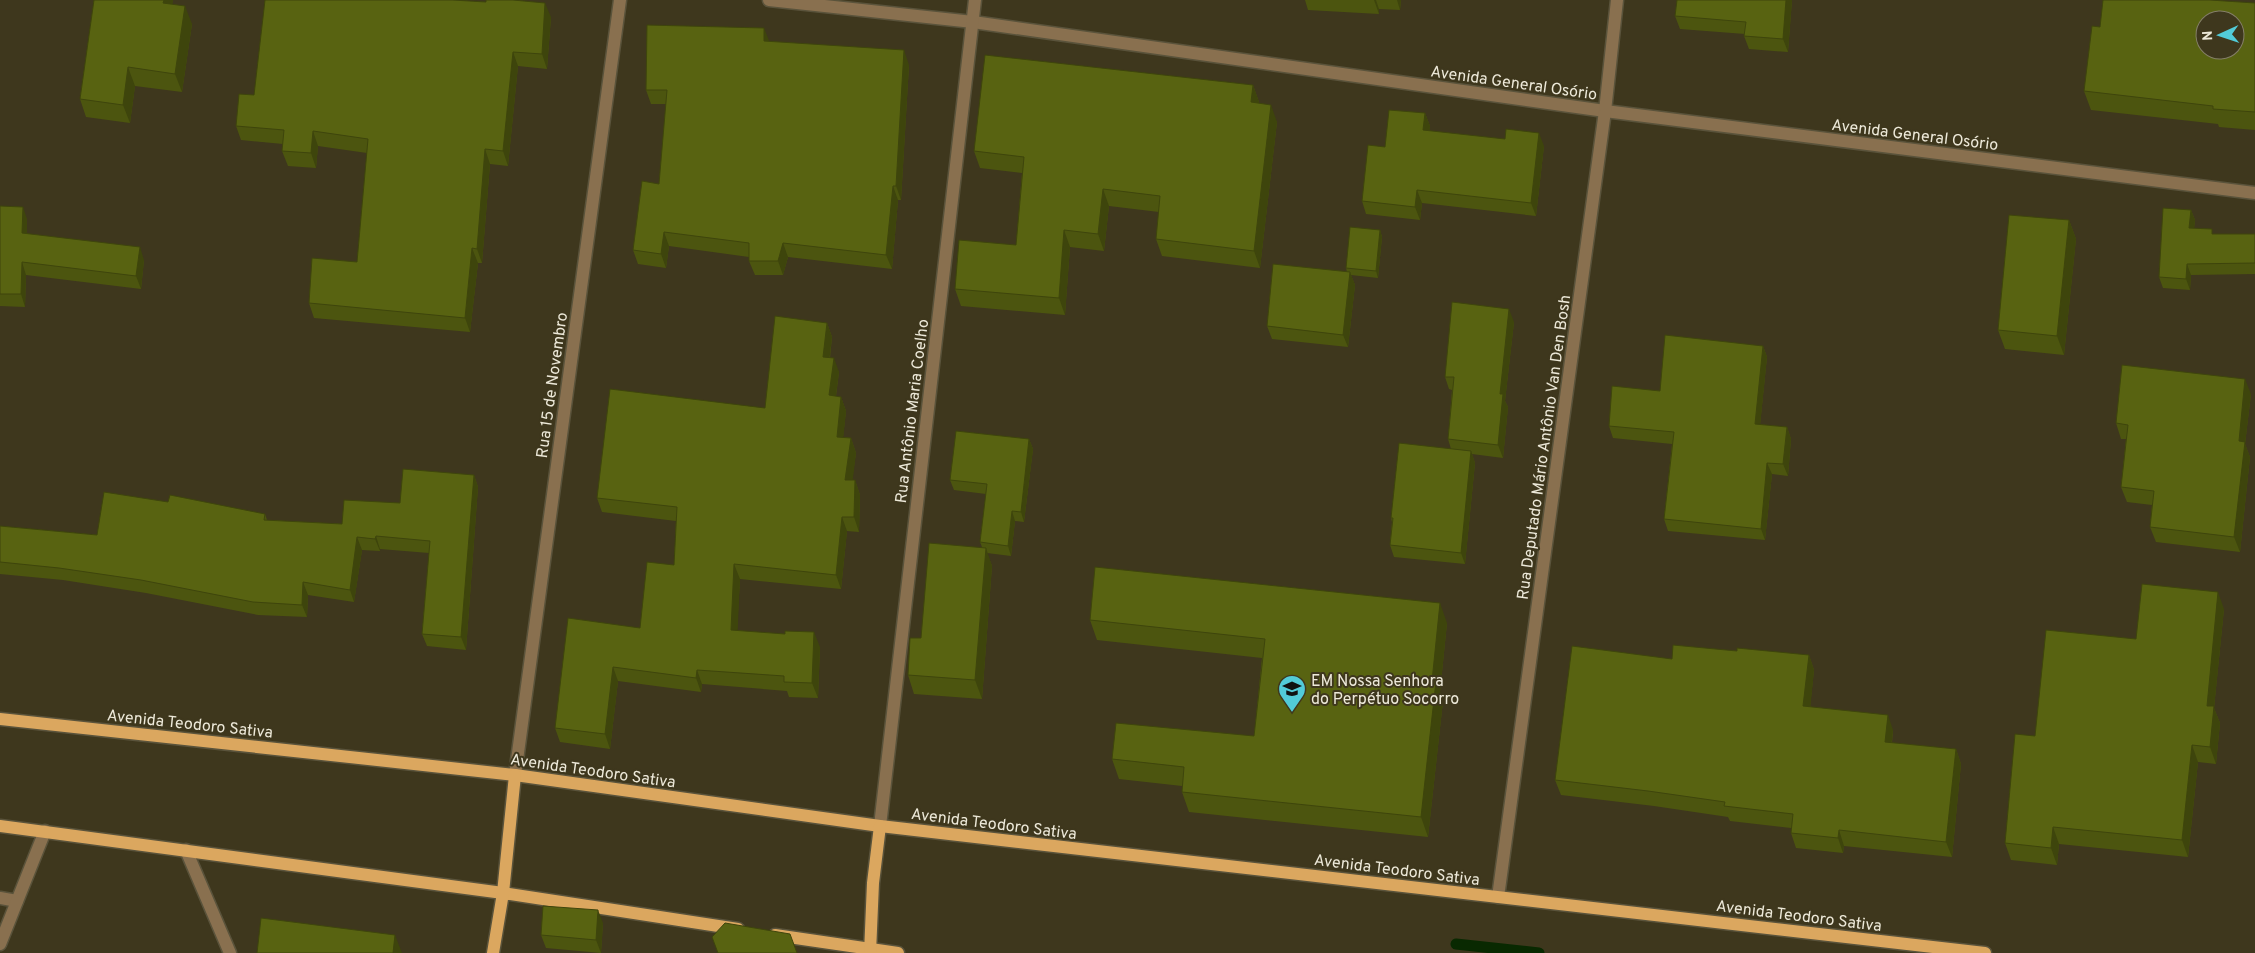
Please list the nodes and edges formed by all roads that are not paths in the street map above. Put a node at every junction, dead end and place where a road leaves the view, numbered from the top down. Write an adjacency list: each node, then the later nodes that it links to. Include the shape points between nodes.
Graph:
1 (620, 0): 9 (street, Rua 15 de Novembro)
2 (769, 0): 5 (street, Avenida General Osório)
3 (975, 0): 5 (street, Rua Antônio Maria Coelho)
4 (1617, 0): 6 (street, Rua Deputado Mário Antônio Van Den Bosh)
5 (973, 22): 6 (street, Avenida General Osório); 11 (street, Rua Antônio Maria Coelho)
6 (1605, 111): 7 (street, Avenida General Osório); 15 (street, Rua Deputado Mário Antônio Van Den Bosh)
7 (2255, 193)
8 (0, 719): 9 (main road, Avenida Teodoro Sativa)
9 (515, 775): 11 (main road, Avenida Teodoro Sativa); 14 (main road)
10 (0, 826): 12 (main road)
11 (880, 826): 15 (main road, Avenida Teodoro Sativa); 19 (main road)
12 (45, 831): 13 (main road); 17 (street)
13 (186, 850): 14 (main road); 20 (street)
14 (503, 893): 19 (main road); 21 (main road)
15 (1498, 897): 23 (main road, Avenida Teodoro Sativa)
16 (0, 898): 17 (street)
17 (17, 901): 18 (street)
18 (0, 944)
19 (870, 951): 22 (main road)
20 (230, 953)
21 (493, 953)
22 (898, 953)
23 (1986, 953)

